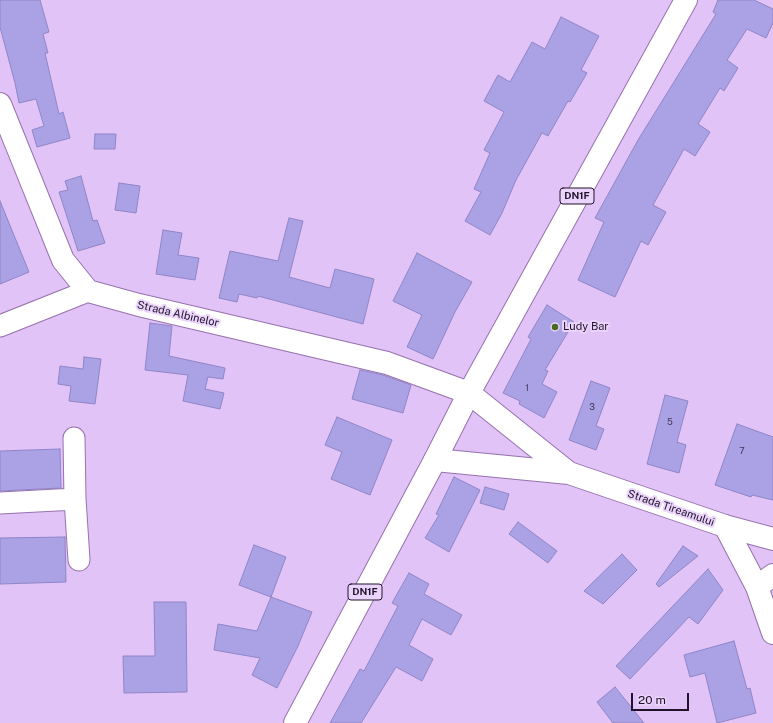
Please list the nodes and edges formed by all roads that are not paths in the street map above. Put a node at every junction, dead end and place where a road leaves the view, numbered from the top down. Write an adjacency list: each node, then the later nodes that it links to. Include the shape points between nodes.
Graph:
1 (686, 0): 5 (main road, DN1F)
2 (0, 104): 3 (main road, via 63,260)
3 (88, 291): 4 (street); 5 (main road, Strada Albinelor, via 387,363)
4 (0, 326)
5 (469, 392): 7 (main road, DN1F); 8 (main road, Strada Tireamului)
6 (74, 438): 9 (street)
7 (435, 460): 8 (main road, Strada Tireamului); 16 (main road, DN1F)
8 (569, 473): 11 (main road, Strada Tireamului)
9 (75, 500): 10 (street); 13 (street)
10 (0, 503)
11 (725, 526): 12 (main road, Strada Tireamului); 14 (main road)
12 (773, 539)
13 (79, 560)
14 (765, 581): 15 (main road)
15 (773, 633)
16 (295, 723)

